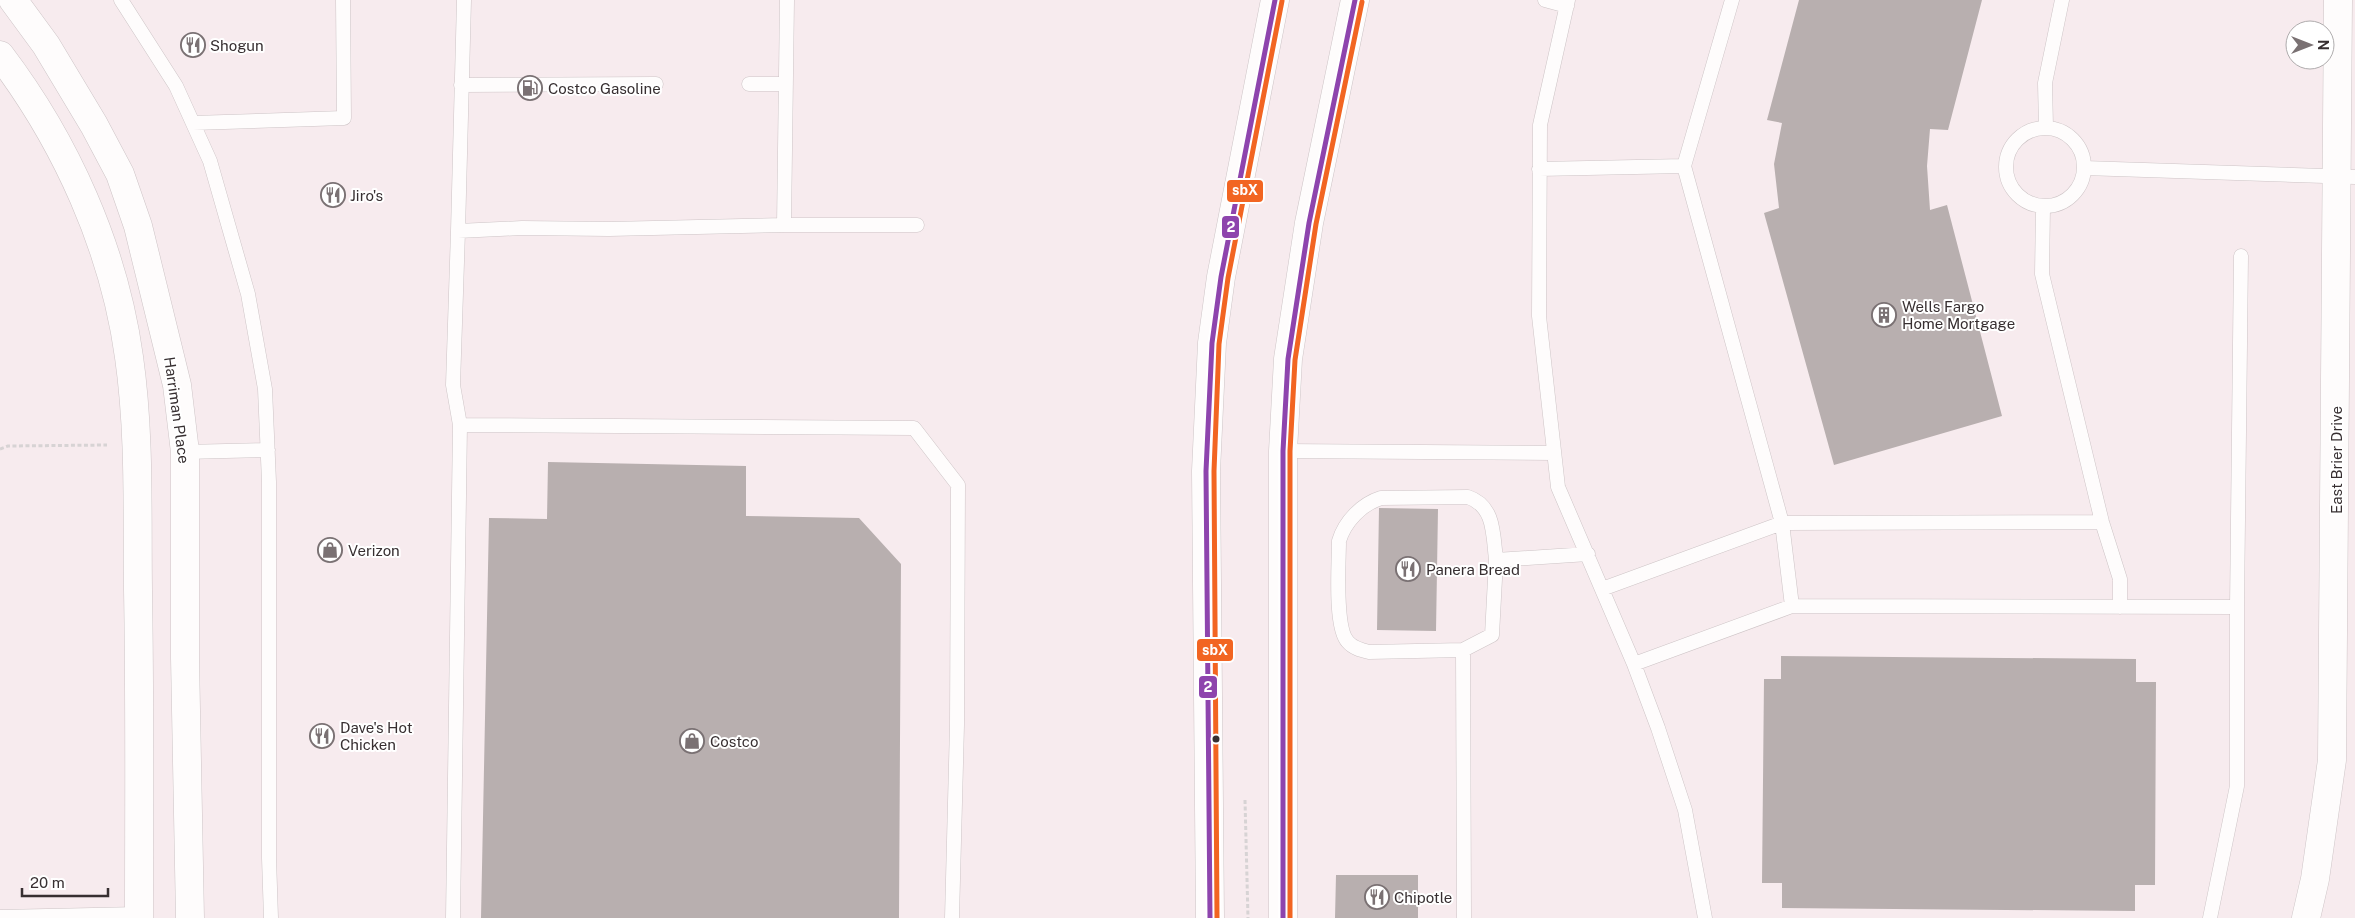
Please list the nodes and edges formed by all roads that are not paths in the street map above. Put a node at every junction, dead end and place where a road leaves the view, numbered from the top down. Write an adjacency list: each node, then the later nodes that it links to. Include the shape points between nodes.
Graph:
1 (13, 0): 32 (street, Harriman Place, via 46,44 120,174 138,226 162,319 177,385)
2 (121, 0): 18 (lane, via 176,86)
3 (343, 0): 18 (lane, via 344,118)
4 (464, 0): 17 (lane)
5 (786, 0): 16 (lane)
6 (1275, 0): 50 (street, via 1228,242 1212,343 1206,471)
7 (1355, 0): 31 (street, via 1298,285 1288,359)
8 (1545, 0): 12 (lane)
9 (1732, 0): 20 (lane)
10 (2062, 0): 19 (lane, via 2045,83)
11 (2338, 0): 23 (street, East Brier Drive)
12 (1568, 3): 22 (lane, via 1540,125)
13 (0, 55): 44 (street, via 29,93 72,173 101,244 118,300 129,357 135,423 141,802)
14 (656, 84): 17 (lane)
15 (749, 84): 16 (lane)
16 (786, 84): 25 (lane)
17 (461, 85): 27 (lane)
18 (193, 123): 30 (lane, via 210,161 248,294 265,389)
19 (2046, 127): 21 (lane, via 2061,131 2074,140 2082,153); 24 (lane, via 2030,130 2017,138 2008,151 2005,166 2008,181 2016,194 2029,204)
20 (1684, 166): 22 (lane); 35 (lane)
21 (2084, 168): 23 (lane); 24 (lane, via 2081,183 2072,196 2059,204)
22 (1539, 169): 33 (lane, via 1539,316)
23 (2346, 177): 55 (street, East Brier Drive, via 2332,760 2315,879)
24 (2043, 207): 34 (lane, via 2042,274)
25 (784, 225): 26 (lane); 27 (lane)
26 (917, 225)
27 (458, 231): 29 (lane, via 453,385)
28 (2241, 256): 41 (lane)
29 (460, 426): 48 (lane); 49 (lane, via 914,428 958,485)
30 (268, 450): 32 (lane); 47 (lane)
31 (1283, 451): 33 (lane); 51 (street)
32 (185, 452): 46 (street, Harriman Place)
33 (1554, 453): 36 (lane, via 1558,487)
34 (2102, 522): 35 (lane); 40 (lane, via 2120,579)
35 (1782, 523): 38 (lane); 39 (lane)
36 (1588, 554): 37 (lane); 38 (lane)
37 (1496, 560): 42 (lane, via 1492,635); 42 (lane, via 1491,518 1486,508 1468,497 1381,498 1360,510 1342,532 1339,541 1341,627 1346,641 1369,652)
38 (1602, 589): 43 (lane)
39 (1792, 606): 40 (lane); 43 (lane)
40 (2120, 607): 41 (lane)
41 (2236, 607): 54 (lane, via 2237,786)
42 (1463, 650): 52 (lane)
43 (1634, 664): 53 (lane, via 1685,810)
44 (139, 916): 45 (lane)
45 (0, 917)
46 (190, 918)
47 (271, 918)
48 (453, 918)
49 (952, 918)
50 (1210, 918)
51 (1282, 918)
52 (1464, 918)
53 (1705, 918)
54 (2210, 918)
55 (2306, 918)

